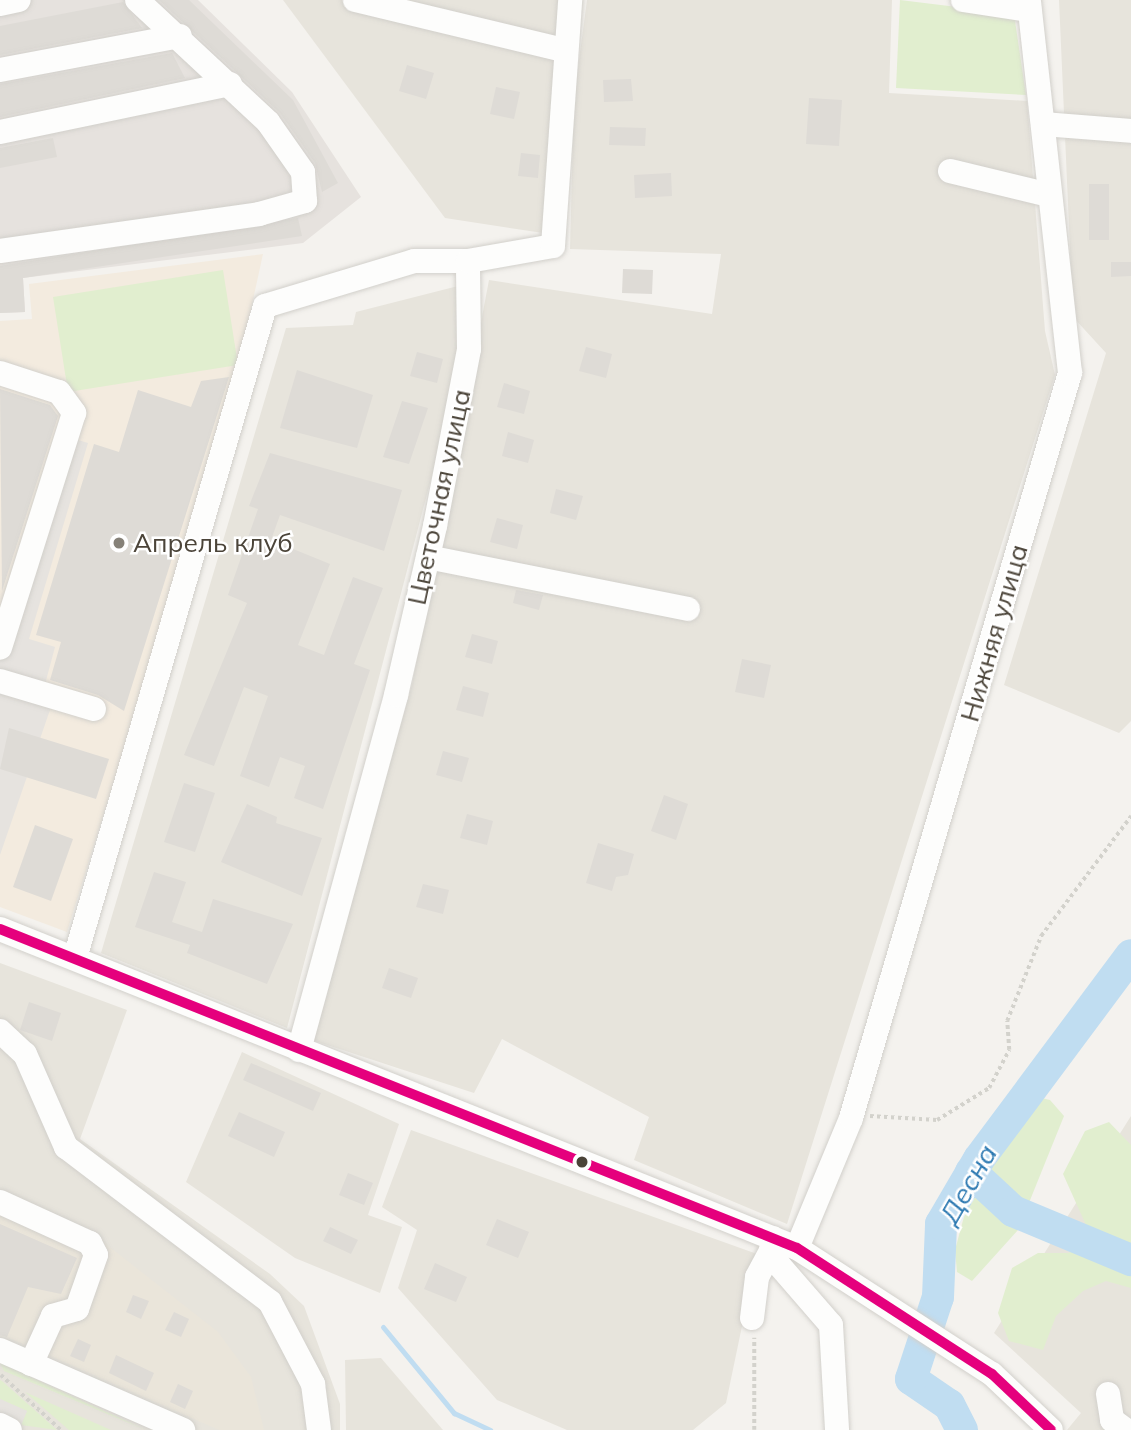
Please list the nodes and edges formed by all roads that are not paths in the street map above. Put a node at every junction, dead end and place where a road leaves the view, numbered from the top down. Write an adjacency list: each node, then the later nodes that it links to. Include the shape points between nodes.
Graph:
1 (19, 0): 6 (street)
2 (137, 0): 8 (street)
3 (355, 0): 9 (street)
4 (570, 0): 9 (street)
5 (963, 0): 7 (street)
6 (0, 4)
7 (1029, 5): 12 (street, Нижняя улица)
8 (180, 36): 10 (street); 11 (street)
9 (563, 50): 18 (street, via 553,246)
10 (0, 70)
11 (230, 84): 14 (street); 17 (street, via 303,172 305,201 259,214)
12 (1043, 124): 13 (street); 16 (street, Нижняя улица)
13 (1131, 131)
14 (0, 132)
15 (950, 171): 16 (street)
16 (1049, 195): 31 (street, Нижняя улица, via 1070,373 851,1118)
17 (0, 251)
18 (468, 261): 20 (street, Цветочная улица, via 469,349); 26 (street, via 414,261 265,306)
19 (0, 373): 22 (street, via 59,392 74,413)
20 (428, 557): 21 (street); 28 (street, Цветочная улица)
21 (688, 609)
22 (0, 648)
23 (0, 681): 24 (street)
24 (94, 709)
25 (0, 929): 26 (street)
26 (75, 958): 28 (street)
27 (0, 1031): 39 (street, via 25,1054 66,1147 270,1302 313,1384)
28 (299, 1051): 30 (street)
29 (0, 1202): 34 (street, via 90,1243 96,1255 76,1309 53,1316)
30 (772, 1245): 31 (street); 32 (street, via 757,1277); 40 (street, via 831,1325)
31 (797, 1248): 41 (street, via 887,1300 992,1374)
32 (752, 1318)
33 (0, 1350): 34 (street)
34 (32, 1364): 38 (street)
35 (1108, 1394): 42 (street, via 1112,1420)
36 (0, 1425): 37 (street)
37 (10, 1430)
38 (183, 1430)
39 (319, 1430)
40 (837, 1430)
41 (1051, 1430)
42 (1126, 1430)

